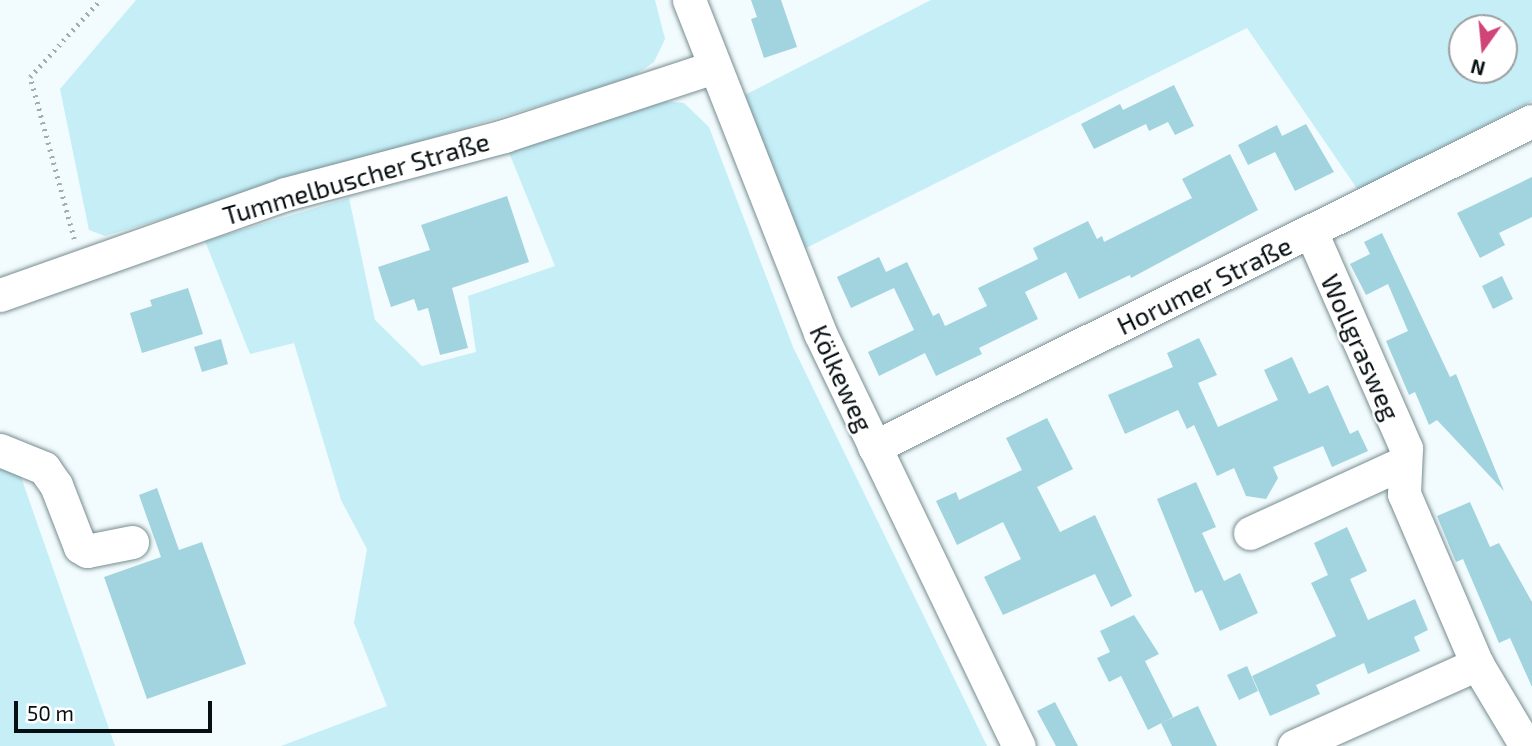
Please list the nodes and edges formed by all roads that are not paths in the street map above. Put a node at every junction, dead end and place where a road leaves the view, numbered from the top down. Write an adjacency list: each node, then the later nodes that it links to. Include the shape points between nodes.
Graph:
1 (689, 0): 2 (street, Kölkeweg)
2 (714, 67): 5 (street, Tummelbuscher Straße, via 504,136 285,194); 6 (street, Kölkeweg, via 820,333)
3 (1532, 121): 4 (street, Horumer Straße)
4 (1311, 232): 6 (street, Horumer Straße); 8 (street, Wollgrasweg, via 1406,448)
5 (0, 295)
6 (874, 447): 12 (street, Kölkeweg)
7 (0, 450): 10 (street, via 44,468 56,485 80,547 87,551)
8 (1405, 462): 9 (street); 11 (street, Wollgrasweg, via 1404,494)
9 (1250, 533)
10 (132, 542)
11 (1477, 664): 13 (street); 14 (street, Wollgrasweg)
12 (1019, 746)
13 (1294, 746)
14 (1526, 746)

